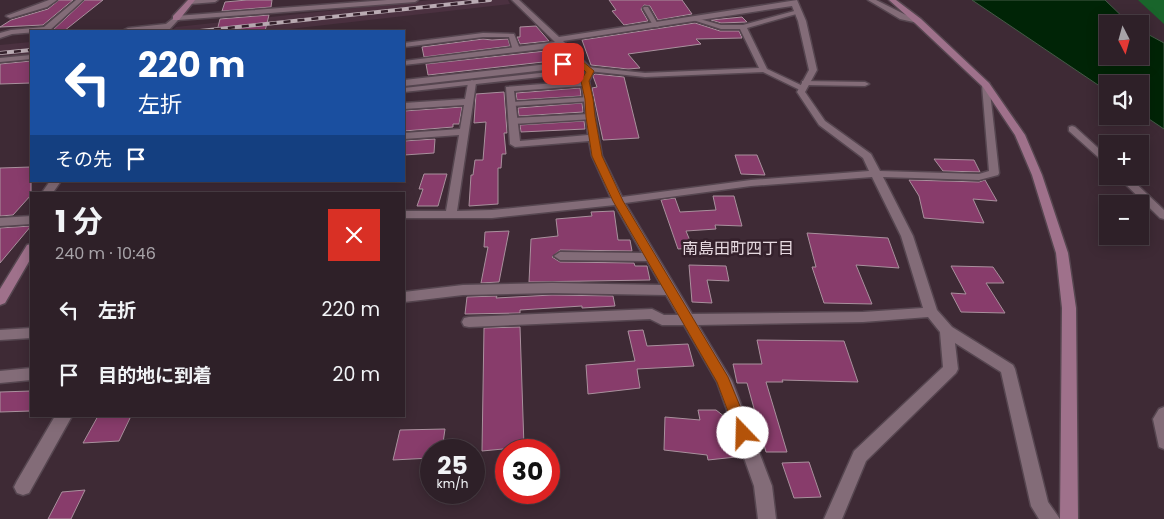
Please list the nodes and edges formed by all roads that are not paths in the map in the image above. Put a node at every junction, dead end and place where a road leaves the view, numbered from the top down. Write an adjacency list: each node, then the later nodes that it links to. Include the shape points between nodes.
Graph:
1 (54, 0): 10 (street)
2 (215, 0): 7 (street)
3 (415, 0): 13 (street)
4 (515, 0): 23 (street)
5 (871, 0): 15 (street)
6 (892, 0): 15 (street)
7 (191, 1): 13 (street)
8 (77, 2): 10 (street); 19 (street)
9 (795, 5): 14 (street); 17 (lane); 37 (street, via 813,70)
10 (46, 6): 12 (street)
11 (646, 8): 16 (lane)
12 (10, 16)
13 (176, 18): 18 (street)
14 (696, 20): 16 (street); 17 (lane, via 721,27)
15 (918, 21): 36 (street)
16 (656, 26): 23 (street)
17 (744, 27): 31 (lane, via 746,38)
18 (166, 29): 20 (street)
19 (44, 30)
20 (128, 30)
21 (30, 31): 22 (street)
22 (0, 36)
23 (559, 42): 25 (street); 30 (street)
24 (405, 45): 25 (lane, via 483,35 512,35)
25 (516, 49): 26 (street)
26 (470, 54): 29 (street); 32 (street)
27 (30, 57): 28 (street)
28 (0, 60)
29 (405, 63)
30 (584, 66): 31 (lane, via 645,75); 32 (street); 34 (street, via 590,71)
31 (764, 70): 37 (lane)
32 (474, 78): 33 (street); 38 (lane); 40 (street)
33 (405, 83)
34 (586, 83): 39 (street); 41 (street, via 509,89)
35 (865, 84): 37 (lane)
36 (986, 84): 50 (street, via 994,173 980,176); 81 (street, via 1020,135 1037,175 1062,253 1069,308)
37 (804, 86): 50 (street, via 801,92 822,123 867,156)
38 (405, 90)
39 (589, 99): 41 (lane); 43 (street)
40 (468, 102): 42 (street); 46 (street)
41 (512, 104): 44 (street)
42 (405, 106)
43 (590, 117): 44 (lane); 48 (street)
44 (513, 121): 48 (street, via 515,144)
45 (1072, 129): 49 (lane)
46 (463, 132): 47 (street); 55 (street)
47 (405, 136)
48 (593, 138): 54 (street, via 597,156)
49 (1099, 154)
50 (876, 174): 54 (street, via 751,183); 66 (street, via 908,236)
51 (55, 182): 53 (street)
52 (1131, 185): 57 (lane)
53 (48, 192)
54 (618, 201): 55 (street, via 492,214); 62 (street)
55 (451, 214): 56 (street)
56 (405, 215)
57 (1164, 216)
58 (30, 220): 59 (street)
59 (0, 222)
60 (30, 250): 65 (street)
61 (560, 256): 62 (street)
62 (651, 257): 63 (street)
63 (670, 290): 64 (street, via 463,290); 67 (street)
64 (405, 297)
65 (0, 300)
66 (931, 312): 67 (street, via 863,317); 69 (street)
67 (687, 318): 68 (street, via 662,320 652,314); 78 (street, via 724,381 763,486)
68 (469, 322)
69 (947, 332): 79 (street, via 951,369 860,456); 80 (street, via 1008,369 1040,506)
70 (30, 333): 71 (street)
71 (0, 336)
72 (30, 374): 73 (street)
73 (0, 377)
74 (1164, 413): 76 (lane, via 1160,419)
75 (63, 417): 77 (street)
76 (1164, 442)
77 (23, 487)
78 (767, 519)
79 (833, 519)
80 (1051, 519)
81 (1069, 519)

